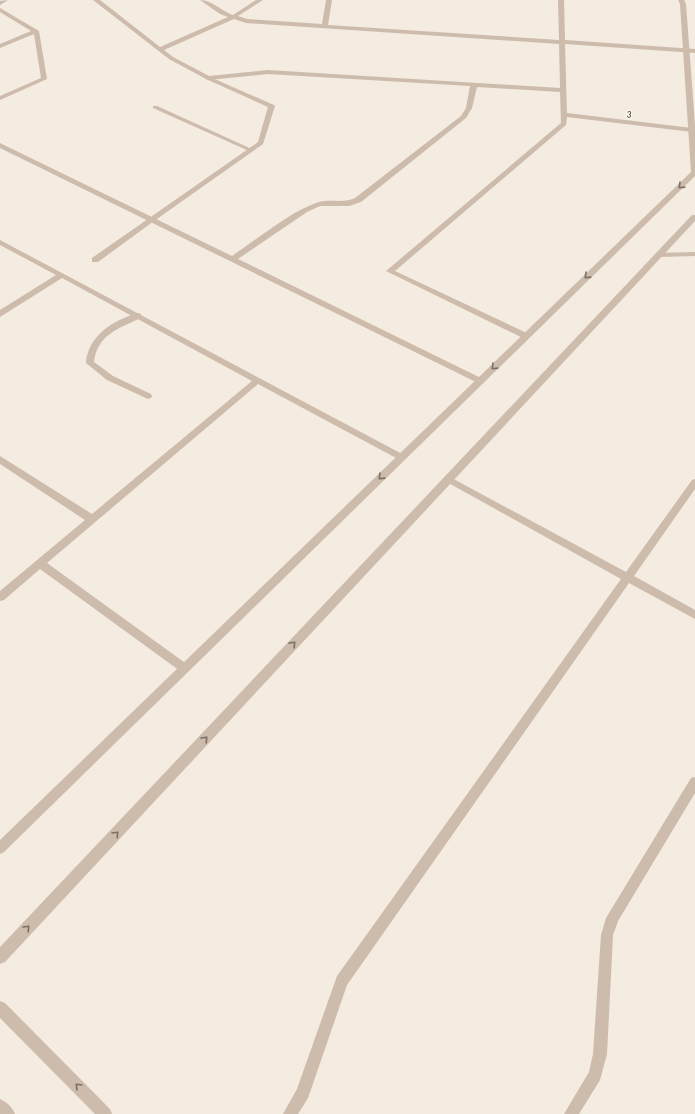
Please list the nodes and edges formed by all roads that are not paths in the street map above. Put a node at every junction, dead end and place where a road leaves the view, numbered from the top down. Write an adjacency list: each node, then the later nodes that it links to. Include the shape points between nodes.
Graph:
1 (5, 0): 8 (street)
2 (96, 0): 15 (street)
3 (203, 0): 10 (street, via 222,14)
4 (260, 0): 10 (street)
5 (329, 0): 11 (street)
6 (561, 0): 13 (street)
7 (681, 0): 16 (street)
8 (0, 3)
9 (0, 10): 12 (street)
10 (233, 17): 11 (street, via 246,21); 15 (street)
11 (325, 27): 13 (street)
12 (36, 31): 14 (street); 20 (street, via 44,79)
13 (561, 42): 16 (street); 19 (street)
14 (0, 46)
15 (160, 49): 17 (street, via 171,58)
16 (691, 51): 23 (street)
17 (208, 78): 18 (street, via 268,72); 25 (street, via 272,106 261,143)
18 (474, 84): 19 (street); 31 (street, via 469,108 464,117 373,190 349,204 319,204 304,210)
19 (563, 90): 22 (street)
20 (0, 98)
21 (156, 107): 25 (street)
22 (564, 115): 23 (street, 3); 36 (street, via 564,124 390,271)
23 (692, 130): 36 (street, one-way to 36, via 695,172)
24 (0, 145): 27 (street)
25 (251, 150): 27 (street)
26 (695, 217): 30 (street)
27 (151, 219): 31 (street); 32 (street)
28 (0, 242): 33 (street)
29 (695, 254): 30 (street)
30 (659, 255): 42 (street)
31 (233, 259): 38 (street)
32 (95, 260)
33 (62, 275): 34 (street); 35 (street)
34 (0, 314)
35 (138, 316): 37 (street); 39 (street, via 116,326 96,340 90,354 90,362 110,378)
36 (526, 336): 38 (street, one-way to 38)
37 (258, 380): 40 (street); 44 (street)
38 (480, 381): 40 (street)
39 (148, 396)
40 (401, 457): 49 (street, one-way to 49)
41 (1, 460): 44 (street)
42 (448, 479): 46 (street); 52 (street, one-way to 42)
43 (695, 482): 46 (street)
44 (92, 518): 45 (street)
45 (40, 563): 47 (street); 49 (street)
46 (626, 577): 48 (street); 57 (street, via 342,981 303,1093)
47 (0, 597)
48 (695, 615)
49 (184, 668): 51 (street)
50 (695, 782): 58 (street, via 612,918 607,935 600,1054 595,1075)
51 (0, 848)
52 (0, 957)
53 (0, 1008): 56 (street, one-way to 53)
54 (0, 1106): 55 (street)
55 (8, 1114)
56 (105, 1114)
57 (290, 1114)
58 (570, 1114)

